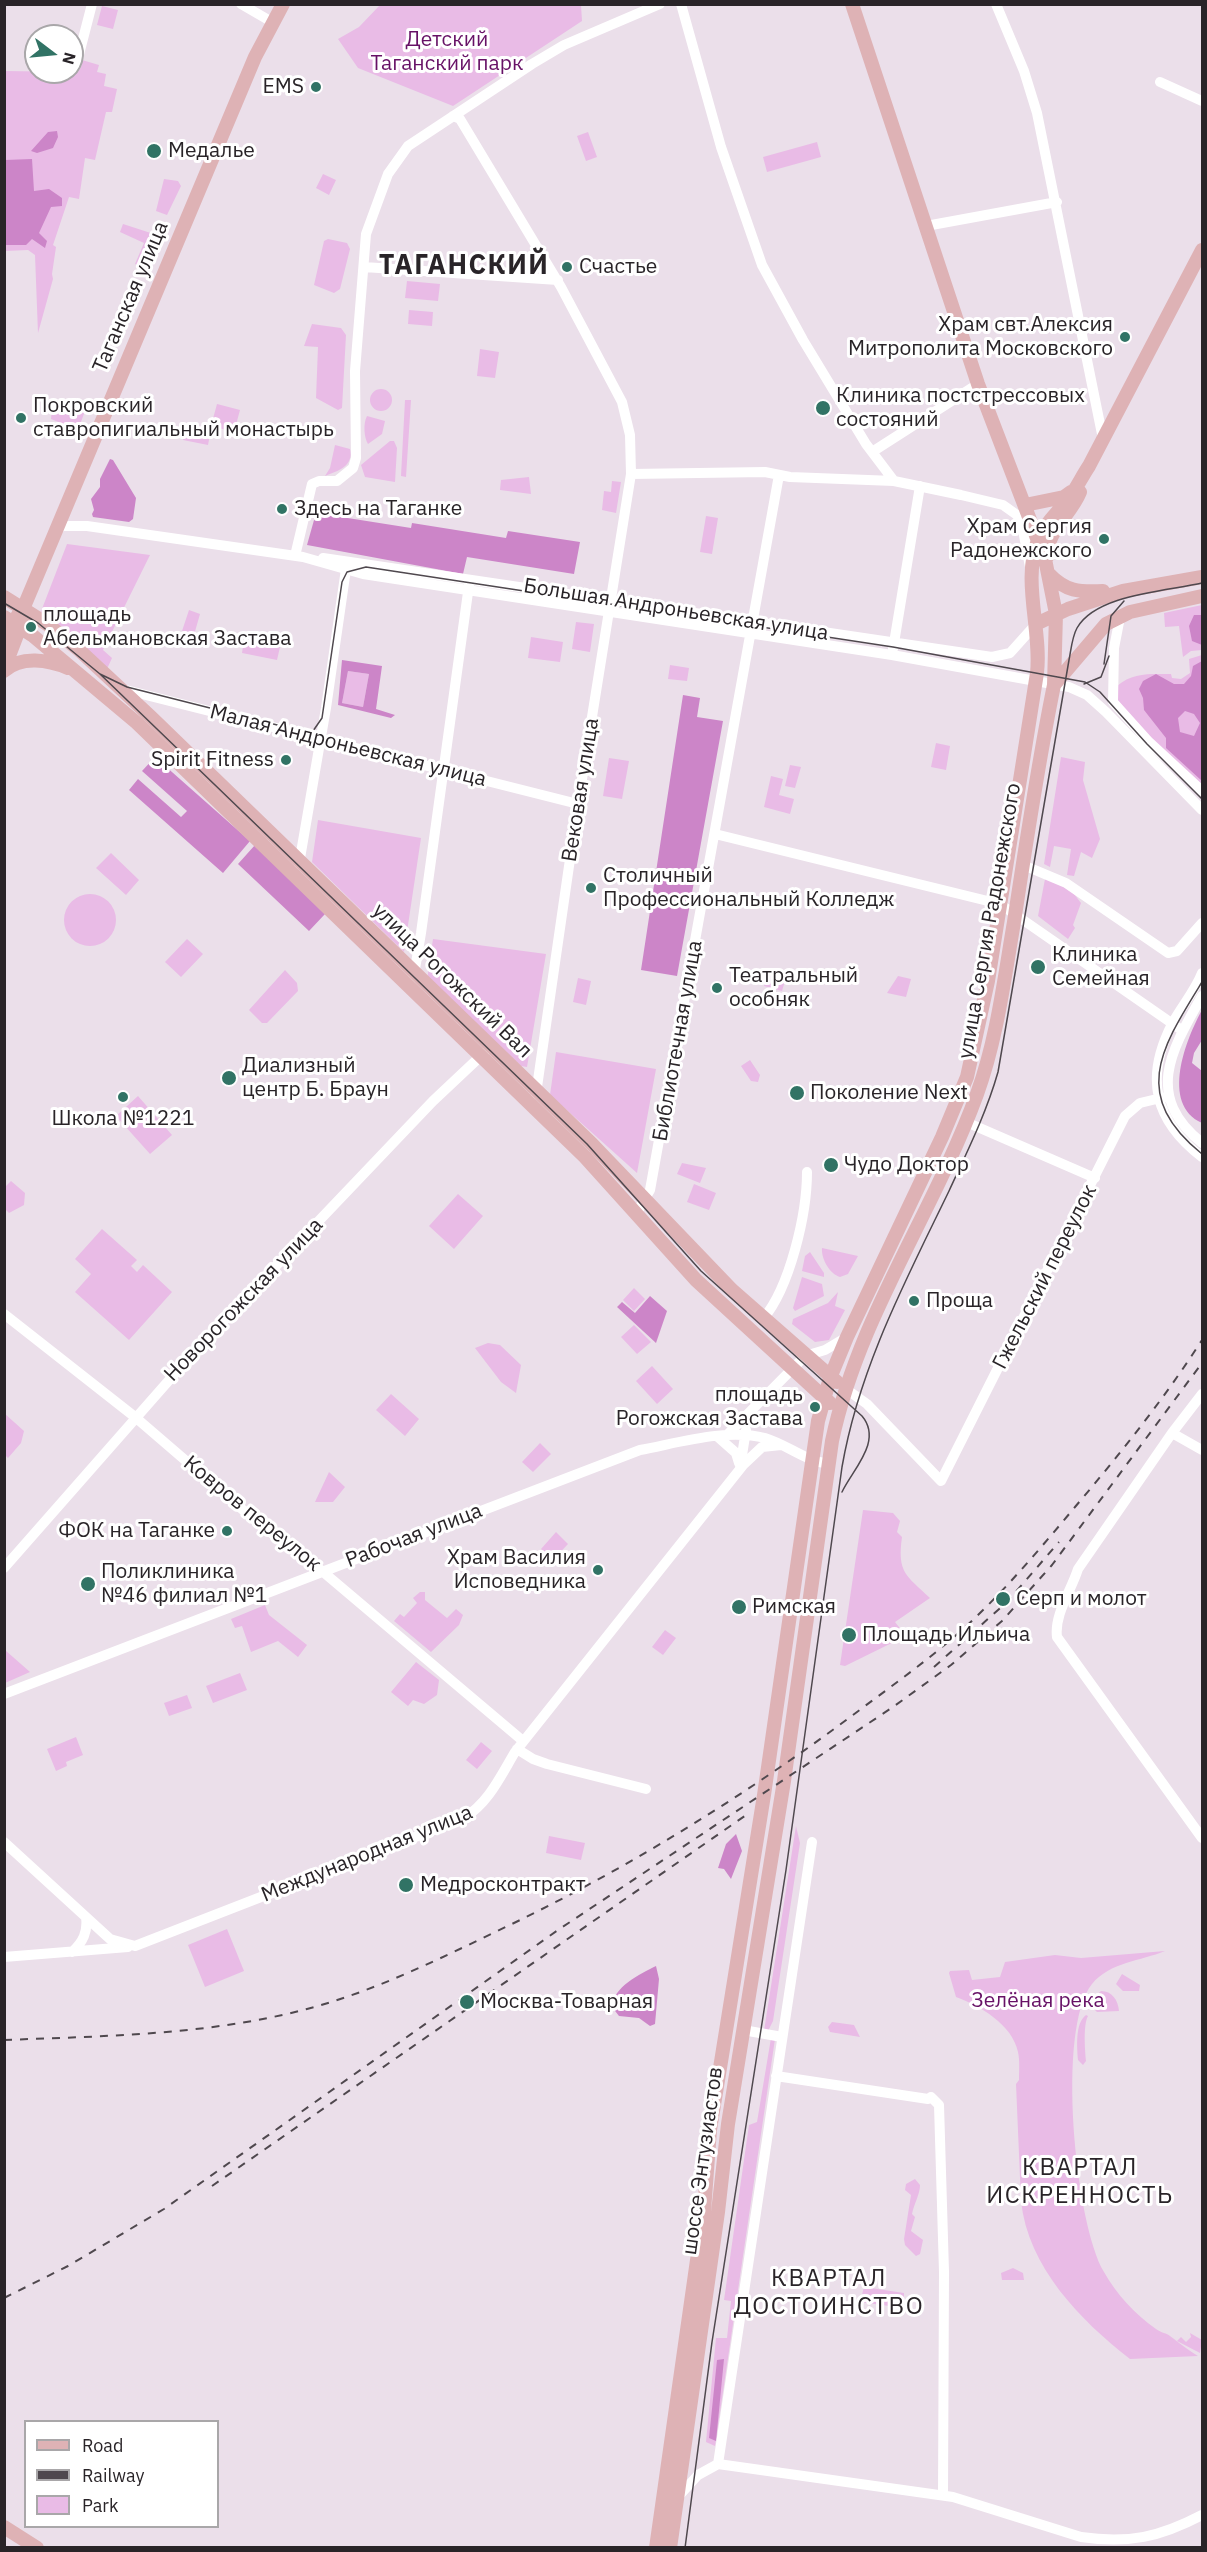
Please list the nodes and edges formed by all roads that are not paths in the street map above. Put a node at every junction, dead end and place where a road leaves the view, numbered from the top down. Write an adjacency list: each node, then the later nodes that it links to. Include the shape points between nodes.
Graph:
1 (92, 4): 9 (street)
2 (241, 4): 8 (street)
3 (283, 4): 8 (main road, Таганская улица)
4 (660, 4): 12 (street, via 564,45)
5 (681, 4): 20 (street, via 720,143 759,259 799,334)
6 (852, 4): 14 (main road)
7 (996, 4): 13 (street, via 1029,85)
8 (272, 22): 29 (main road, Таганская улица)
9 (84, 35)
10 (1160, 82): 11 (street)
11 (1203, 101)
12 (453, 116): 16 (street, via 408,146 388,174 366,234); 17 (street, Вековая улица, via 460,119)
13 (1057, 202): 14 (street); 19 (street)
14 (926, 226): 18 (main road)
15 (1203, 250): 19 (main road)
16 (364, 267): 17 (street); 31 (street, via 355,370 356,458 353,468 337,481 312,484)
17 (558, 280): 22 (street, Вековая улица, via 622,402 632,453)
18 (978, 384): 20 (street); 28 (main road)
19 (1103, 439): 21 (main road)
20 (872, 452): 24 (street)
21 (1089, 466): 26 (main road); 26 (main road)
22 (631, 474): 23 (street); 41 (street, Вековая улица)
23 (778, 474): 24 (street); 46 (street, Библиотечная улица)
24 (894, 482): 25 (street)
25 (920, 486): 27 (street); 51 (street)
26 (1072, 496): 28 (main road); 30 (main road, via 1050,519); 33 (main road, via 1049,540)
27 (1003, 505): 28 (street); 36 (street, via 1020,520)
28 (1025, 505): 30 (main road)
29 (55, 532): 31 (street, Большая Андроньевская улица, via 62,526 87,526); 42 (main road, Таганская улица)
30 (1039, 538): 33 (main road); 36 (main road, улица Сергия Радонежского)
31 (299, 556): 32 (street, Большая Андроньевская улица); 35 (street, Большая Андроньевская улица)
32 (346, 569): 37 (street, Большая Андроньевская улица); 60 (street)
33 (1048, 570): 38 (main road, via 1060,585 1076,592); 44 (main road, улица Сергия Радонежского)
34 (1203, 577): 38 (main road)
35 (470, 578): 37 (street); 41 (street, Большая Андроньевская улица)
36 (1032, 581): 48 (main road, улица Сергия Радонежского)
37 (468, 590): 43 (street, Большая Андроньевская улица); 61 (street)
38 (1123, 591): 44 (main road)
39 (1203, 596): 45 (main road)
40 (4, 597): 42 (main road, улица Рогожский Вал)
41 (612, 599): 43 (street, Вековая улица); 46 (street, Большая Андроньевская улица)
42 (23, 609): 47 (main road); 57 (main road, улица Рогожский Вал, via 78,649)
43 (610, 613): 49 (street, Большая Андроньевская улица); 63 (street, Вековая улица)
44 (1056, 614): 48 (main road); 56 (main road, улица Сергия Радонежского)
45 (1120, 617): 56 (main road, via 1099,631); 62 (street, via 1112,698 1130,722)
46 (754, 621): 49 (street, Библиотечная улица); 51 (street, Большая Андроньевская улица)
47 (13, 622): 50 (main road); 53 (main road); 54 (main road, улица Рогожский Вал)
48 (1036, 624): 51 (street, Большая Андроньевская улица, via 1015,649 999,657); 55 (main road, улица Сергия Радонежского)
49 (751, 635): 52 (street, Большая Андроньевская улица); 65 (street, Библиотечная улица)
50 (4, 637)
51 (894, 642): 52 (street)
52 (892, 655): 55 (street, Большая Андроньевская улица)
53 (4, 670): 54 (main road, via 35,661 59,664)
54 (78, 673): 67 (main road, улица Рогожский Вал)
55 (1036, 681): 56 (street, Большая Андроньевская улица); 58 (main road, улица Сергия Радонежского)
56 (1053, 685): 59 (main road, улица Сергия Радонежского); 64 (street, Большая Андроньевская улица, via 1074,688 1087,695)
57 (118, 687): 60 (street, Малая Андроньевская улица); 67 (main road, улица Рогожский Вал)
58 (1031, 712): 59 (street, via 1035,706 1041,706); 68 (main road, улица Сергия Радонежского)
59 (1048, 714): 66 (main road, улица Сергия Радонежского)
60 (318, 739): 61 (street, Малая Андроньевская улица); 67 (street)
61 (445, 771): 63 (street, Малая Андроньевская улица); 73 (street)
62 (1203, 792)
63 (578, 804): 82 (street, Вековая улица)
64 (1203, 810)
65 (715, 834): 68 (street); 88 (street, Библиотечная улица)
66 (1023, 865): 69 (main road, улица Сергия Радонежского); 70 (street, via 1066,883 1168,953 1177,951)
67 (295, 868): 73 (main road, улица Рогожский Вал)
68 (1000, 904): 69 (street); 71 (main road, улица Сергия Радонежского)
69 (1015, 914): 71 (street, via 1003,916); 75 (street); 80 (main road, улица Сергия Радонежского)
70 (1203, 923)
71 (995, 933): 79 (main road, улица Сергия Радонежского)
72 (1203, 973): 75 (street)
73 (411, 979): 77 (main road, улица Рогожский Вал); 78 (main road, улица Рогожский Вал)
74 (1203, 996): 76 (street)
75 (1172, 1023): 76 (street); 85 (street, via 1159,1054 1157,1099 1176,1135)
76 (1183, 1031): 81 (street, via 1170,1057)
77 (480, 1054): 78 (street); 82 (main road, улица Рогожский Вал); 101 (street, Новорогожская улица)
78 (497, 1054): 82 (main road, улица Рогожский Вал)
79 (969, 1070): 80 (street, via 975,1079); 92 (main road, улица Сергия Радонежского, via 942,1137)
80 (984, 1073): 83 (main road, улица Сергия Радонежского)
81 (1169, 1096): 84 (street, via 1185,1127); 87 (street, Гжельский переулок, via 1131,1108)
82 (534, 1099): 88 (main road, улица Рогожский Вал); 89 (main road, улица Рогожский Вал)
83 (966, 1122): 87 (street); 96 (main road, улица Сергия Радонежского, via 862,1344)
84 (1203, 1143)
85 (1203, 1157)
86 (807, 1172): 91 (street, via 798,1234 780,1296)
87 (1095, 1178): 96 (street, Гжельский переулок, via 941,1481 867,1404)
88 (646, 1199): 89 (street, Библиотечная улица); 91 (main road, улица Рогожский Вал)
89 (636, 1214): 94 (main road, улица Рогожский Вал, via 696,1280)
90 (4, 1314): 101 (street, Ковров переулок)
91 (763, 1319): 93 (main road, улица Рогожский Вал)
92 (847, 1336): 93 (street, via 825,1350); 95 (main road, улица Сергия Радонежского)
93 (805, 1356): 94 (street); 95 (main road, улица Рогожский Вал)
94 (792, 1370): 98 (main road, улица Рогожский Вал); 100 (street)
95 (830, 1378): 96 (main road, улица Рогожский Вал); 98 (main road, улица Сергия Радонежского)
96 (846, 1389): 99 (main road, улица Сергия Радонежского)
97 (1203, 1394): 102 (street)
98 (824, 1398): 99 (main road, улица Рогожский Вал); 108 (main road, улица Сергия Радонежского)
99 (839, 1409): 109 (main road, улица Сергия Радонежского)
100 (750, 1414): 103 (street); 104 (street)
101 (135, 1417): 111 (street, Новорогожская улица); 112 (street, Ковров переулок, via 257,1522)
102 (1172, 1432): 106 (street); 116 (street, via 1078,1569 1055,1626 1057,1637)
103 (745, 1435): 104 (street, Рабочая улица); 105 (street, Рабочая улица); 107 (street, via 753,1445); 110 (street)
104 (722, 1437): 110 (street, via 736,1453); 112 (street, Рабочая улица, via 640,1449)
105 (781, 1445): 107 (street, Международная улица, via 768,1445); 108 (street, Рабочая улица)
106 (1203, 1450)
107 (750, 1458): 110 (street, Международная улица)
108 (813, 1462): 109 (street, Рабочая улица); 132 (main road, шоссе Энтузиастов, via 710,2130 704,2211)
109 (829, 1464): 123 (main road, шоссе Энтузиастов, via 784,1781)
110 (740, 1468): 114 (street, Международная улица)
111 (4, 1568)
112 (322, 1571): 113 (street, Рабочая улица); 114 (street, Ковров переулок)
113 (4, 1694)
114 (520, 1745): 115 (street, Ковров переулок, via 533,1759 547,1764); 120 (street, Международная улица, via 487,1799 464,1818)
115 (646, 1789)
116 (1203, 1838)
117 (4, 1842): 119 (street)
118 (812, 1842): 124 (street)
119 (86, 1917): 120 (street, via 110,1939); 121 (street, via 87,1929)
120 (135, 1946): 121 (street, Международная улица)
121 (72, 1952): 122 (street, Международная улица)
122 (4, 1958)
123 (743, 2030): 124 (street); 128 (main road, шоссе Энтузиастов)
124 (782, 2037): 125 (street)
125 (776, 2076): 126 (street); 127 (street, via 929,2098 939,2105 944,2272)
126 (718, 2464): 127 (street); 128 (street, via 698,2475)
127 (943, 2495): 129 (street, via 1081,2537 1104,2540 1135,2540 1163,2534)
128 (677, 2499): 133 (main road, шоссе Энтузиастов)
129 (1203, 2515)
130 (4, 2527): 131 (main road)
131 (37, 2547)
132 (656, 2547)
133 (670, 2547)

